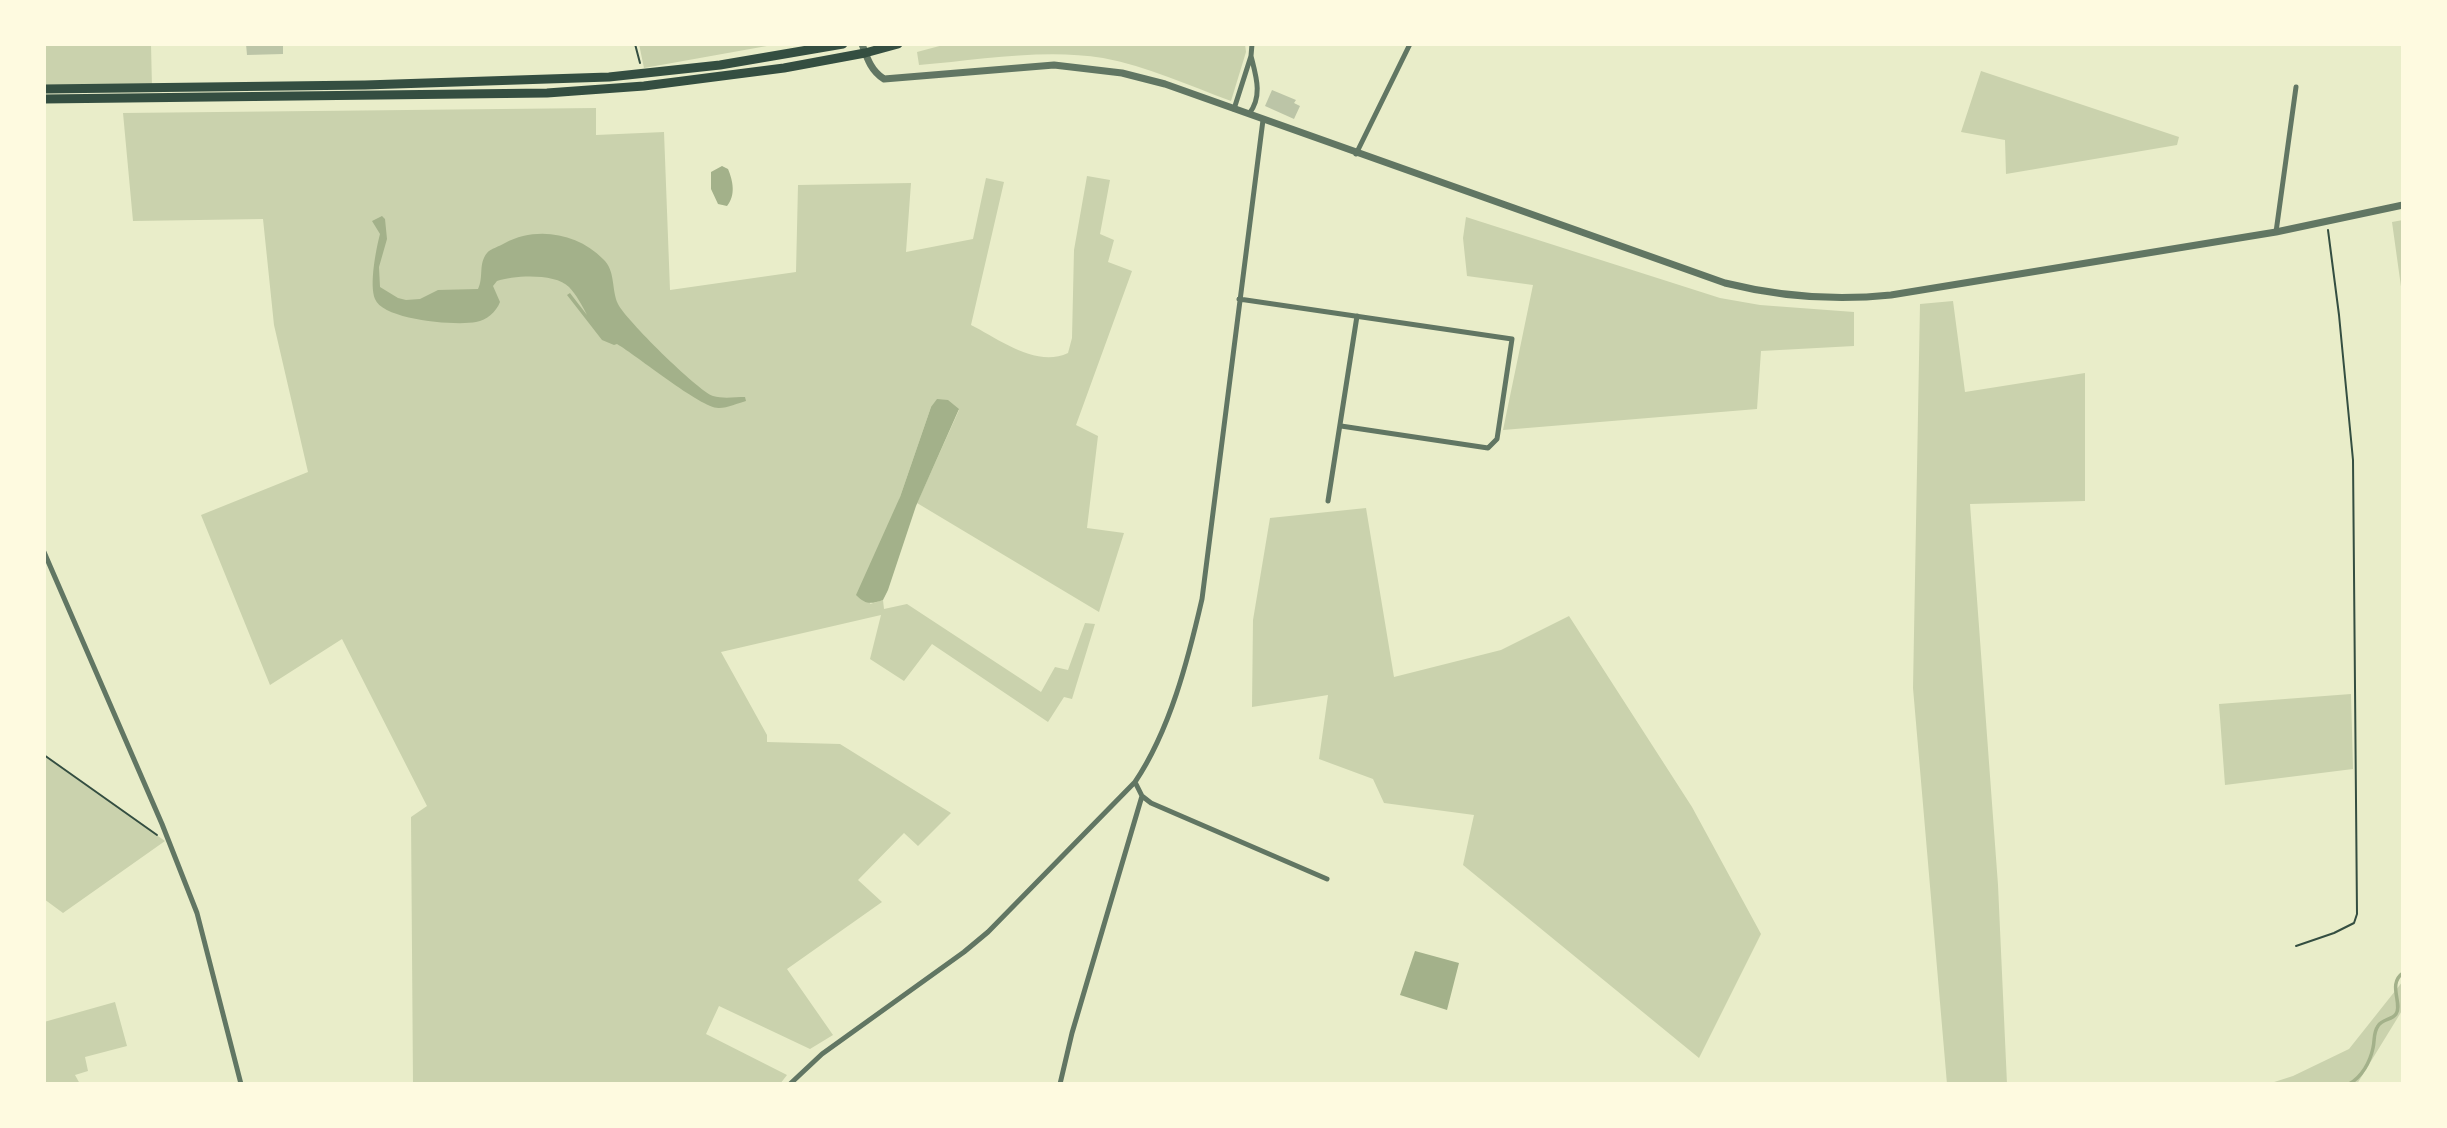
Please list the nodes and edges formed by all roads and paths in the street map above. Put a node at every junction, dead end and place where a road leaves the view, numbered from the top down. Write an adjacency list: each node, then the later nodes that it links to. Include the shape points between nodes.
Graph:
1 (635, 44): 9 (path)
2 (843, 44): 8 (main road)
3 (898, 44): 6 (main road)
4 (1252, 44): 7 (street)
5 (1410, 44): 17 (street)
6 (863, 48): 10 (main road); 14 (street, via 870,66 884,79 1054,65 1082,67 1165,84)
7 (1251, 56): 14 (street); 15 (street, via 1258,99)
8 (767, 57): 10 (main road); 12 (main road, via 609,77)
9 (640, 66)
10 (769, 70): 13 (main road, via 547,93)
11 (2296, 87): 20 (street)
12 (44, 89)
13 (44, 99)
14 (1234, 109): 15 (street)
15 (1248, 114): 16 (street)
16 (1263, 120): 17 (street); 21 (street)
17 (1356, 153): 20 (street, via 1725,283 1809,298 1891,295)
18 (2403, 205): 19 (street)
19 (2327, 222): 20 (street); 31 (path, via 2353,460 2357,914 2354,923)
20 (2276, 232)
21 (1240, 299): 22 (street); 27 (street, via 1202,599 1154,752)
22 (1357, 316): 23 (street); 23 (street, via 1512,339 1509,361 1497,439 1489,448)
23 (1341, 426): 24 (street)
24 (1328, 501)
25 (44, 551): 29 (street)
26 (44, 755): 29 (path)
27 (1135, 782): 28 (street); 33 (street, via 988,932 830,1048)
28 (1142, 796): 30 (street); 34 (street)
29 (171, 844): 32 (street, via 197,912)
30 (1327, 879)
31 (2296, 946)
32 (241, 1084)
33 (790, 1084)
34 (1060, 1084)

